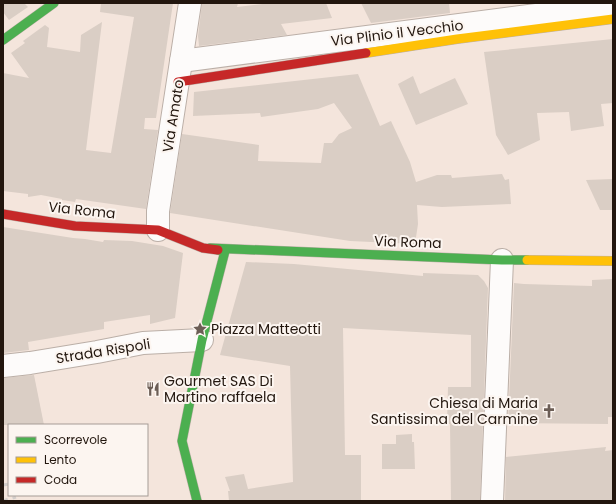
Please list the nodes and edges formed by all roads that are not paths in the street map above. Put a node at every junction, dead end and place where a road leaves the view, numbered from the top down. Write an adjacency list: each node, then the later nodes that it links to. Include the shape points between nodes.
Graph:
1 (54, 3): 5 (street)
2 (190, 3): 6 (street, Via Amato)
3 (613, 5): 6 (street, Via Plinio il Vecchio)
4 (613, 19): 7 (street, via 458,39)
5 (3, 40)
6 (181, 61): 7 (street, Via Amato)
7 (178, 82): 9 (street, Via Amato, via 158,211)
8 (3, 214): 9 (street, Via Roma, via 75,226)
9 (158, 230): 10 (street, Via Roma)
10 (203, 248): 11 (street, Via Roma); 13 (street, Via Roma, via 225,251)
11 (502, 260): 12 (street, Via Roma); 16 (street)
12 (613, 261)
13 (202, 340): 14 (street, Strada Rispoli, via 143,343); 15 (street, via 182,441)
14 (3, 366)
15 (197, 501)
16 (492, 501)

